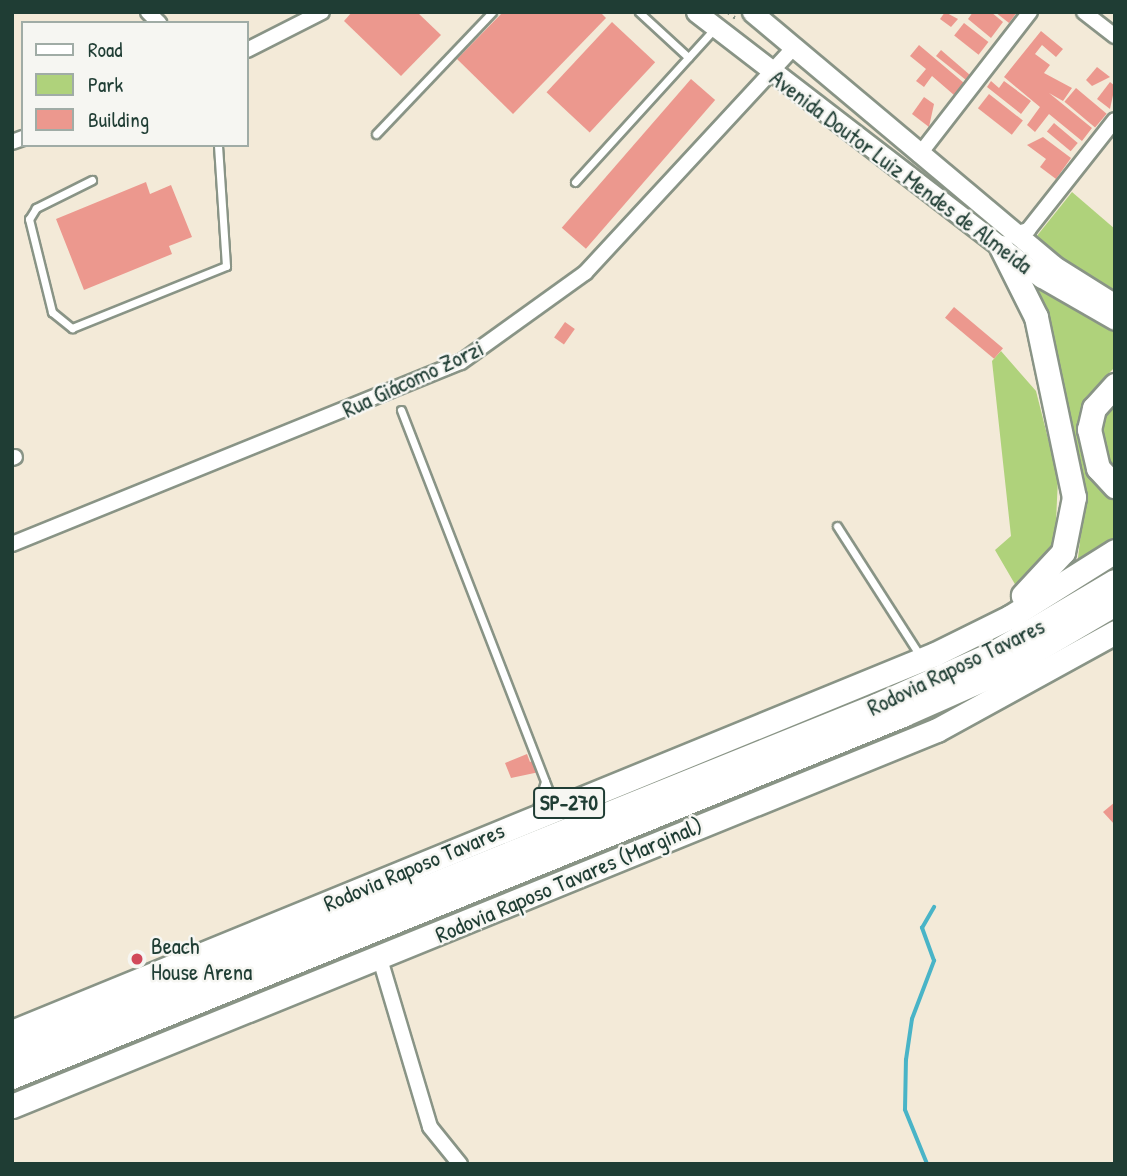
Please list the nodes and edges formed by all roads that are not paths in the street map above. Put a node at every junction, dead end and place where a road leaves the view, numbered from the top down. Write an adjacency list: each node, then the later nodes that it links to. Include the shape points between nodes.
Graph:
1 (322, 12): 11 (street)
2 (492, 12): 15 (lane)
3 (639, 12): 12 (lane)
4 (696, 12): 8 (main road, Avenida Doutor Luiz Mendes de Almeida)
5 (752, 12): 10 (main road, Avenida Doutor Luiz Mendes de Almeida)
6 (1030, 12): 17 (street)
7 (1084, 12): 9 (street)
8 (715, 28): 12 (lane); 13 (main road, Avenida Doutor Luiz Mendes de Almeida)
9 (1115, 36)
10 (793, 48): 13 (street, Rua Giácomo Zorzi); 17 (main road, Avenida Doutor Luiz Mendes de Almeida)
11 (248, 49)
12 (688, 57): 20 (lane)
13 (771, 75): 18 (main road, Avenida Doutor Luiz Mendes de Almeida); 28 (street, Rua Giácomo Zorzi, via 578,281 461,362)
14 (1115, 120): 21 (street, via 1028,230)
15 (376, 134)
16 (218, 147): 19 (lane, via 226,265 72,328 52,312 29,219 37,208)
17 (919, 155): 18 (main road); 21 (main road, Avenida Doutor Luiz Mendes de Almeida)
18 (894, 166): 21 (main road, Avenida Doutor Luiz Mendes de Almeida)
19 (92, 180)
20 (575, 181)
21 (1007, 240): 22 (main road, Avenida Doutor Luiz Mendes de Almeida); 23 (main road, Avenida Doutor Luiz Mendes de Almeida); 34 (highway, via 1048,360 1068,446 1073,517 1063,552 1035,587)
22 (1115, 304)
23 (1115, 320)
24 (1115, 385): 26 (highway, via 1094,408 1089,429 1094,458)
25 (401, 410): 36 (lane)
26 (1115, 486)
27 (837, 526): 34 (lane)
28 (12, 544)
29 (1115, 551): 34 (highway, Rodovia Raposo Tavares / SP-270, via 1010,617)
30 (1115, 582): 40 (highway, Rodovia Raposo Tavares / SP-270, via 993,654 877,706)
31 (1115, 604): 41 (highway, Rodovia Raposo Tavares / SP-270, via 998,673 903,715)
32 (1115, 632): 35 (highway, Rodovia Raposo Tavares (Marginal))
33 (1115, 649): 35 (highway)
34 (929, 657): 37 (highway, Rodovia Raposo Tavares / SP-270)
35 (1033, 681): 38 (highway, Rodovia Raposo Tavares (Marginal), via 937,730)
36 (545, 782): 37 (lane); 37 (lane)
37 (545, 813): 39 (highway, Rodovia Raposo Tavares / SP-270)
38 (380, 959): 42 (highway, Rodovia Raposo Tavares (Marginal)); 43 (street, via 430,1127)
39 (12, 1032)
40 (12, 1055)
41 (12, 1077)
42 (12, 1105)
43 (460, 1164)

